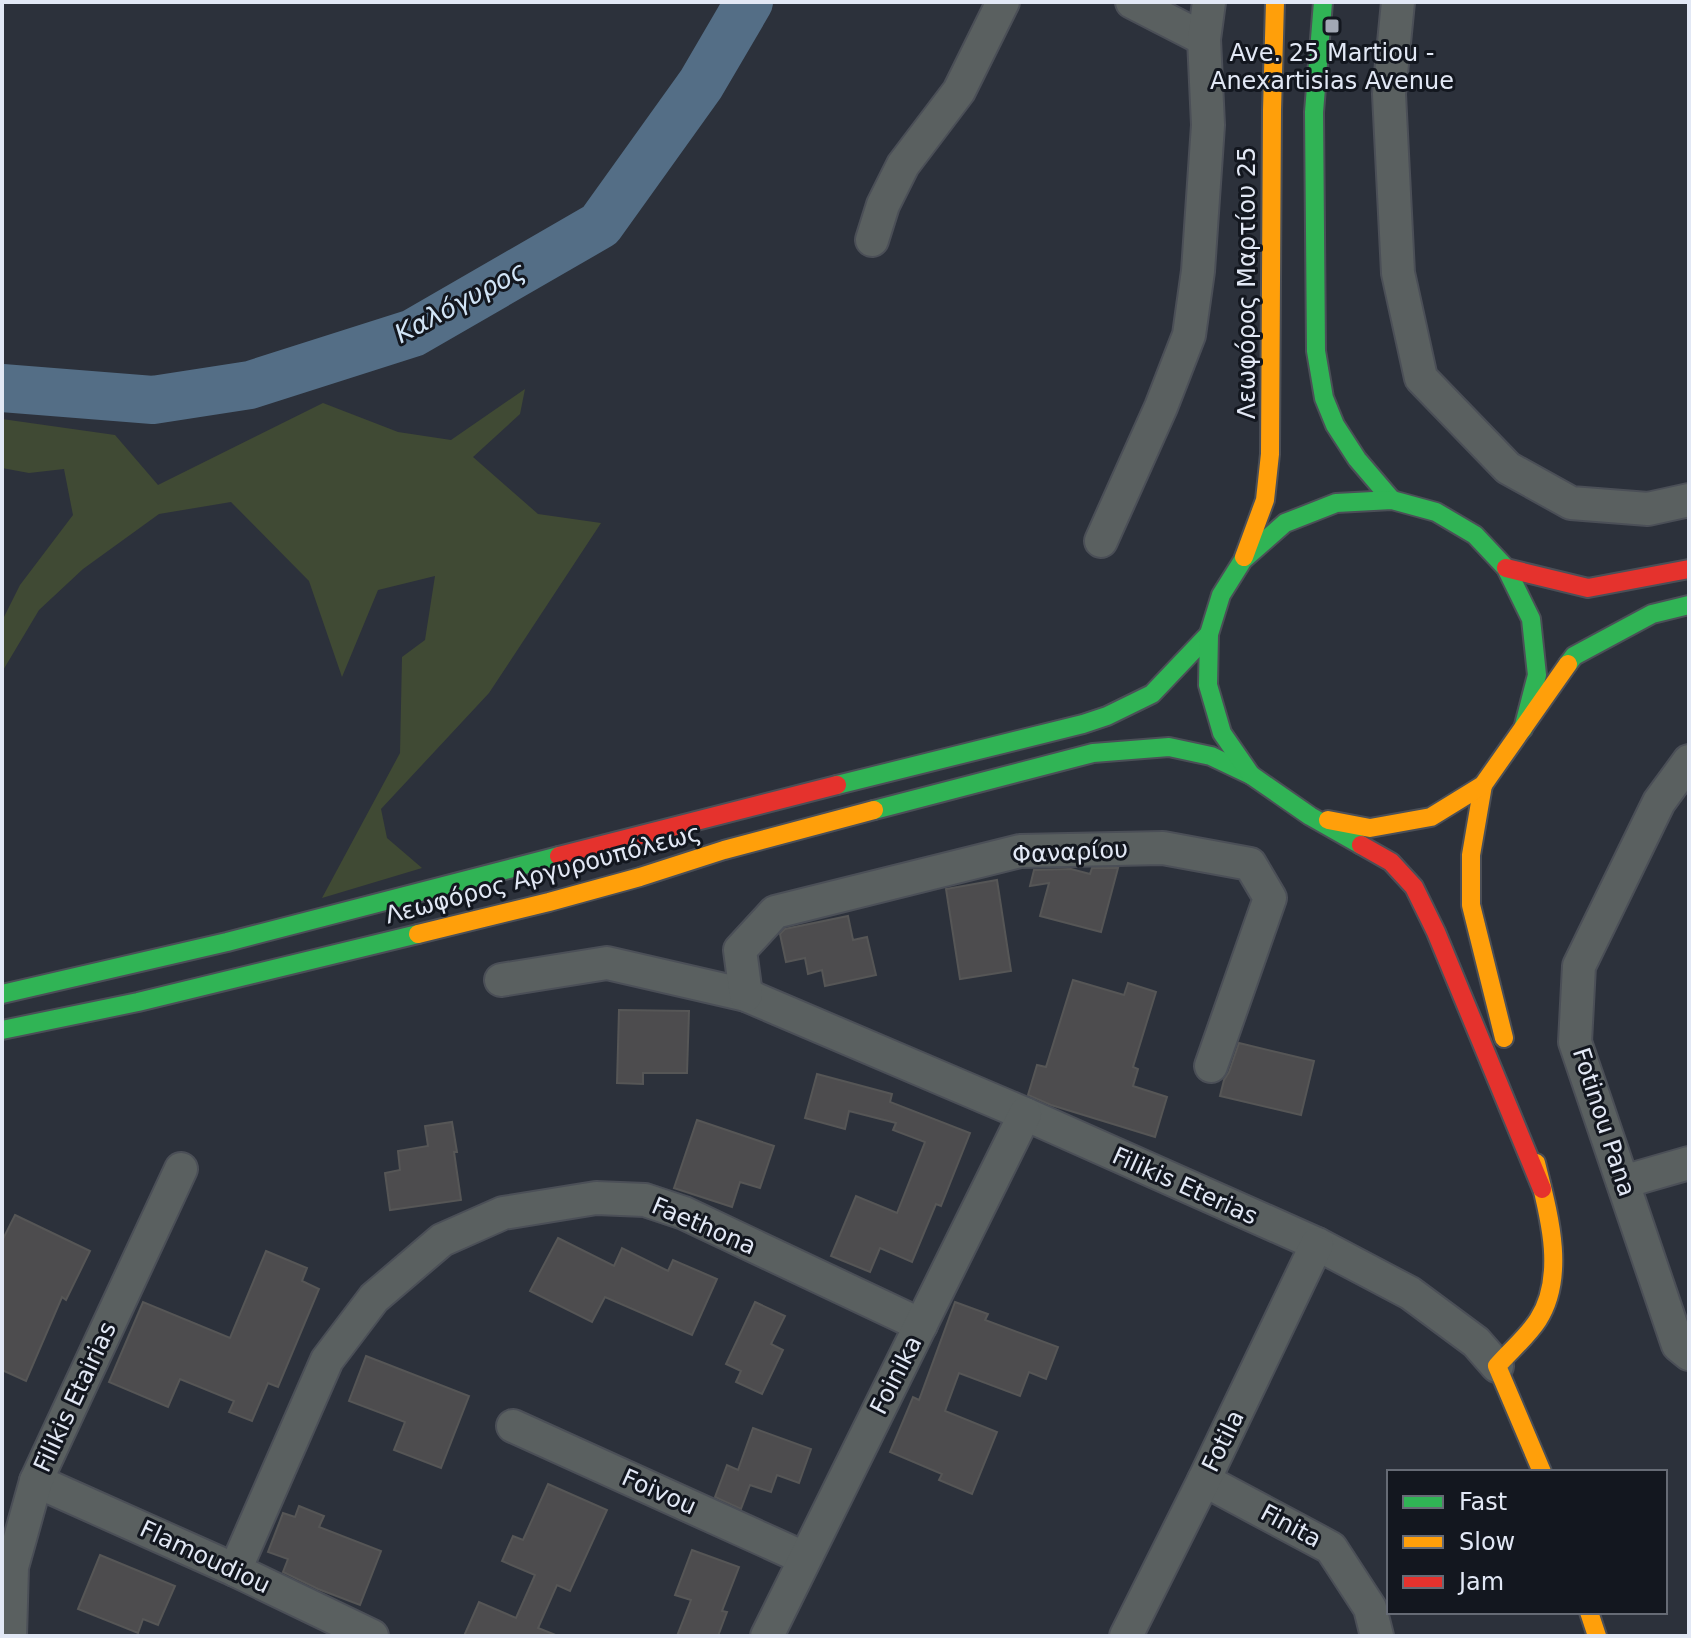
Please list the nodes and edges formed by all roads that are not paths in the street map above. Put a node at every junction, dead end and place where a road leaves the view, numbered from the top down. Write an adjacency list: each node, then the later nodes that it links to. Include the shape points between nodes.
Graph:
1 (1003, 2): 8 (street, via 959,91 903,165)
2 (1132, 2): 7 (street)
3 (1209, 2): 7 (street)
4 (1275, 2): 12 (main road, Λεωφόρος Μαρτίου 25, via 1270,454 1265,500)
5 (1323, 2): 9 (main road, via 1314,112 1320,381 1345,443)
6 (1398, 2): 10 (street, via 1389,94 1398,273 1421,378 1508,468 1571,503 1648,509)
7 (1204, 39): 11 (street, via 1208,125 1189,335)
8 (872, 240)
9 (1392, 500): 12 (main road, via 1336,503 1285,523); 13 (main road, via 1436,512 1475,535)
10 (1689, 500)
11 (1101, 541)
12 (1243, 560): 16 (main road, via 1221,595)
13 (1506, 568): 14 (main road, via 1588,588); 17 (main road, via 1531,619 1537,675)
14 (1689, 569)
15 (1689, 605): 17 (main road, via 1652,614 1574,656)
16 (1209, 634): 19 (main road, via 1208,685 1222,733); 23 (main road, Λεωφόρος Αργυρουπόλεως, via 1152,694 1083,724 227,942)
17 (1523, 729): 20 (main road)
18 (1689, 761): 30 (street, Fotinou Pana, via 1659,802 1579,966 1575,1042)
19 (1251, 775): 21 (main road); 25 (main road, Λεωφόρος Αργυρουπόλεως, via 1211,756 1169,747 1093,753 549,902)
20 (1483, 785): 21 (main road, via 1431,817 1370,828); 31 (main road, via 1471,855 1471,905)
21 (1310, 816): 31 (main road, via 1391,862 1414,887)
22 (501, 980): 24 (street, via 607,963)
23 (2, 994)
24 (746, 995): 26 (street, Φαναρίου, via 740,950 775,912 1020,851 1163,848 1250,864 1270,898); 27 (street, Filikis Eterias)
25 (2, 1030)
26 (1211, 1066)
27 (1025, 1114): 32 (street, Filikis Eterias); 33 (street, Foinika)
28 (1689, 1163): 30 (street)
29 (181, 1169): 39 (street, Filikis Etairias)
30 (1623, 1182): 34 (street, Fotinou Pana, via 1678,1345)
31 (1542, 1189): 35 (main road, via 1553,1258 1552,1290 1540,1318)
32 (1317, 1244): 35 (street, Filikis Eterias, via 1410,1293 1476,1342); 38 (street, Fotila)
33 (921, 1325): 40 (street, Foinika); 41 (street, Faethona, via 684,1213 645,1200 596,1198 503,1213 442,1240 374,1298 327,1360)
34 (1689, 1354)
35 (1497, 1366): 37 (main road, Filikis Eterias)
36 (513, 1426): 40 (street, Foivou)
37 (1541, 1470)
38 (1204, 1480): 46 (street, Fotila); 47 (street, Finita, via 1331,1548 1370,1608)
39 (36, 1481): 41 (street, Flamoudiou); 43 (street, Filikis Etairias, via 12,1567)
40 (804, 1558): 45 (street, Foinika)
41 (235, 1570): 44 (street, Flamoudiou)
42 (1590, 1614): 48 (main road)
43 (10, 1636)
44 (372, 1636)
45 (767, 1636)
46 (1126, 1636)
47 (1377, 1636)
48 (1597, 1636)

